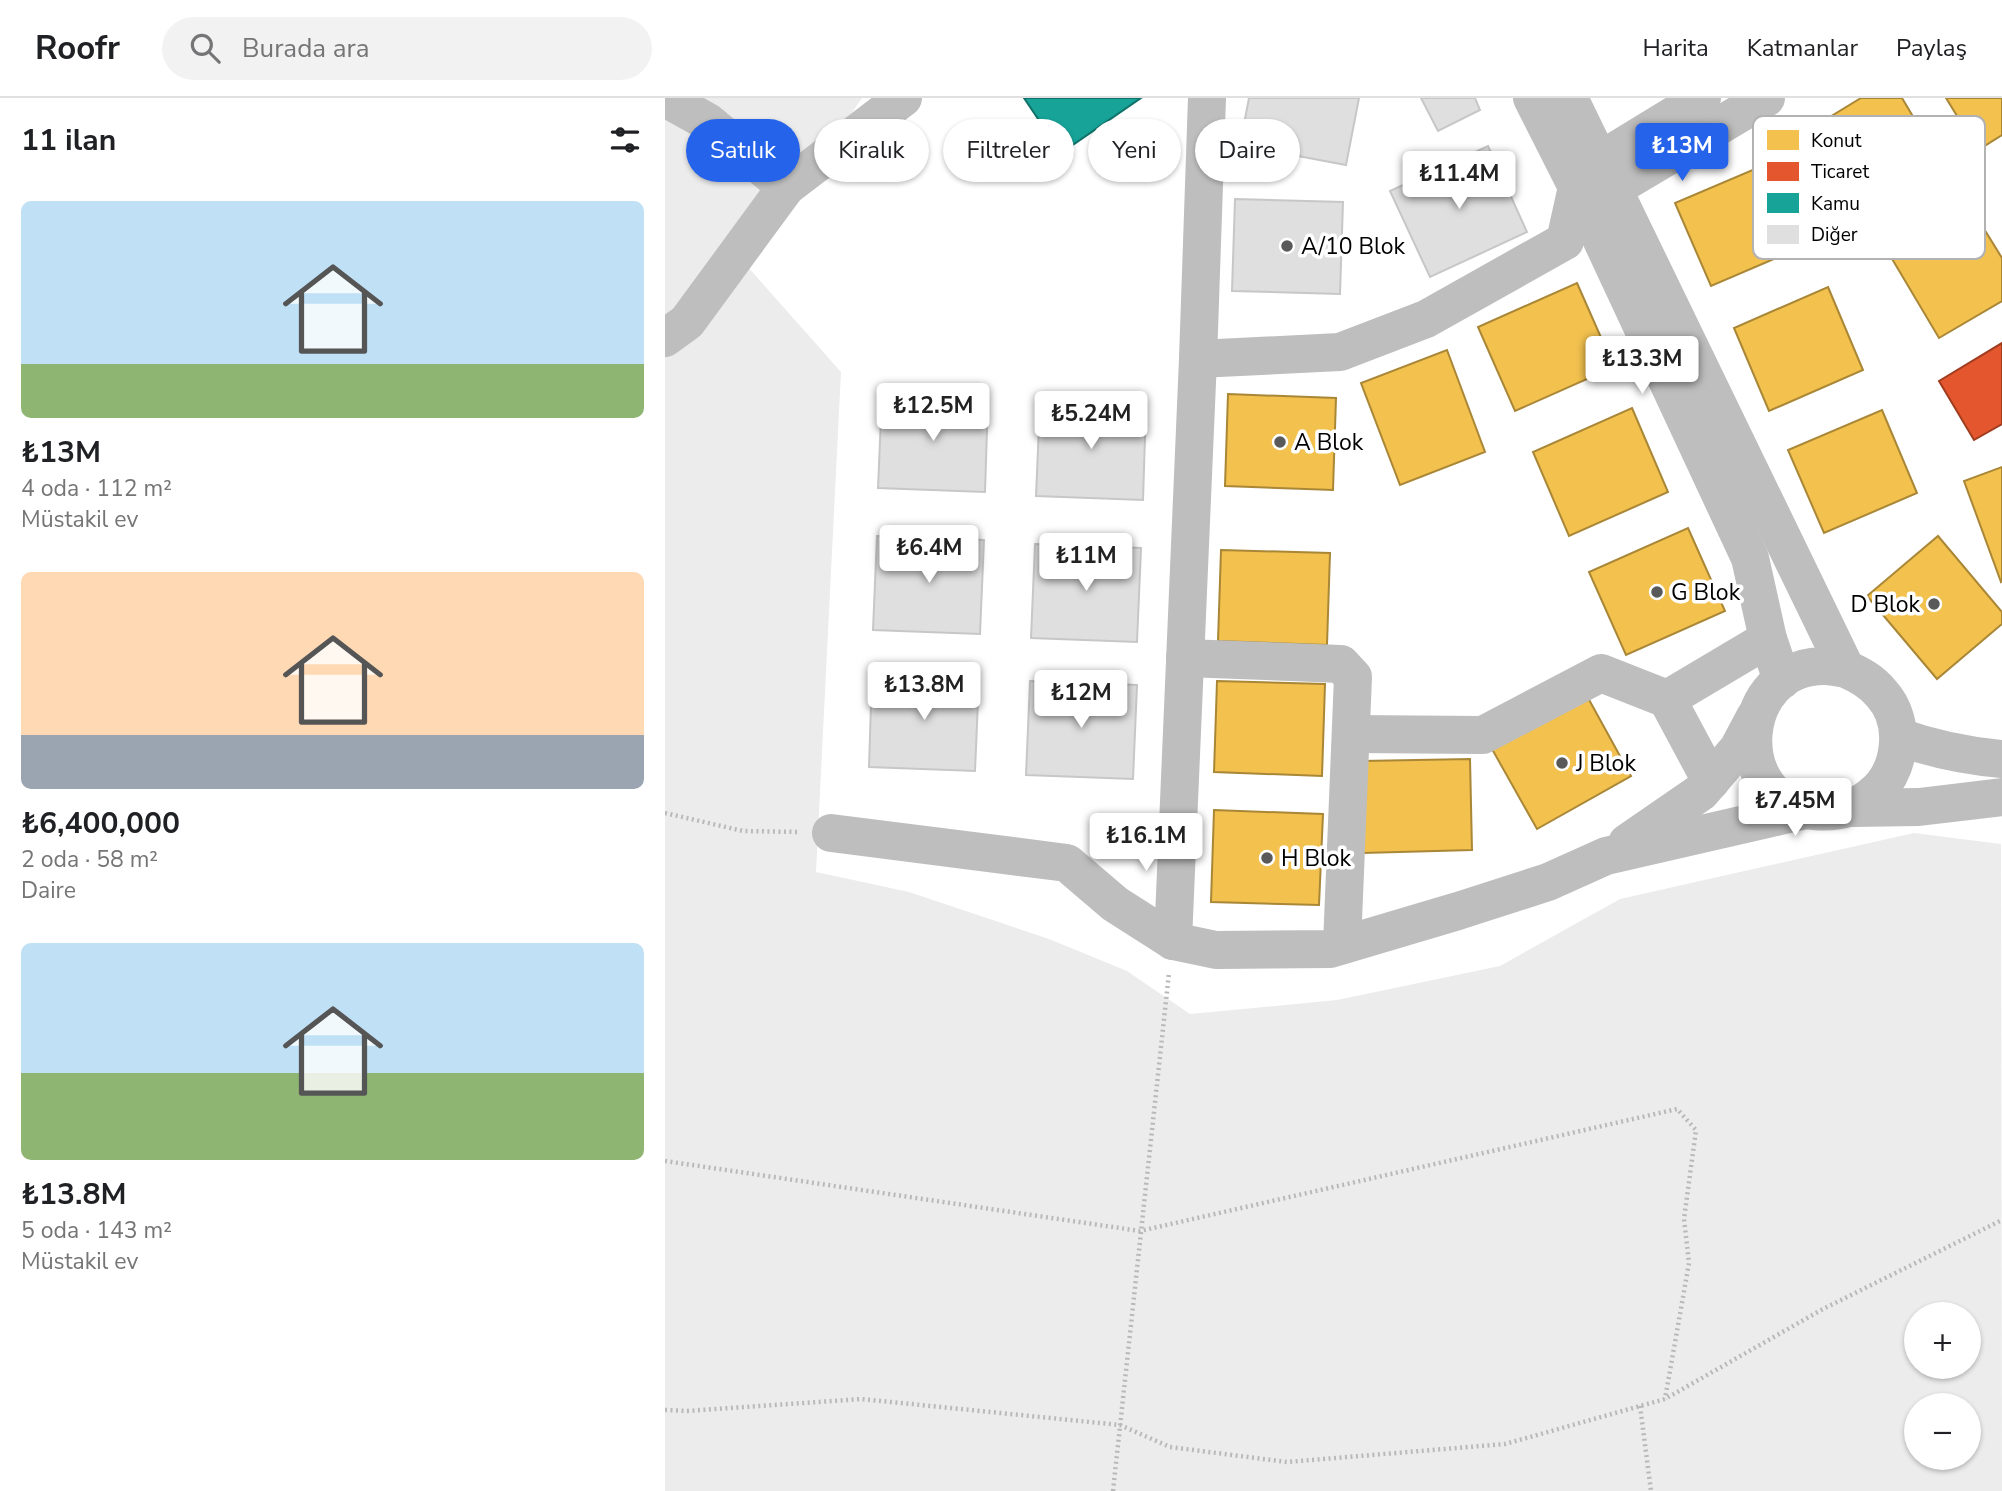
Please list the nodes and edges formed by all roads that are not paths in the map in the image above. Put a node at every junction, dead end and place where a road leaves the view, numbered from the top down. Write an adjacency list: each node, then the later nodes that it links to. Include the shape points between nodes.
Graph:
1 (665, 98): 9 (street, via 708,122)
2 (903, 98): 9 (street)
3 (1207, 98): 13 (street)
4 (1532, 98): 8 (street)
5 (1569, 98): 8 (street)
6 (1702, 98): 8 (street)
7 (1766, 98): 8 (street)
8 (1596, 179): 10 (street); 11 (street); 16 (street)
9 (786, 187): 12 (street, via 687,322)
10 (1565, 241): 11 (street); 13 (street, via 1426,319 1340,352)
11 (1603, 243): 14 (street, via 1750,558)
12 (665, 338)
13 (1198, 359): 15 (street)
14 (1768, 639): 17 (street); 18 (street)
15 (1185, 658): 20 (street, via 1341,664 1353,677); 29 (street)
16 (1846, 669): 17 (street, via 1824,666); 21 (street, via 1867,679 1883,695 1894,714)
17 (1782, 680): 19 (street)
18 (1667, 699): 20 (street, via 1601,673 1483,735); 23 (street)
19 (1755, 717): 23 (street, via 1738,749); 26 (street, via 1756,763 1767,785 1784,801)
20 (1350, 734): 30 (street)
21 (1899, 737): 22 (street, via 1970,757); 25 (street, via 1887,780)
22 (2002, 759)
23 (1711, 781): 28 (street)
24 (2002, 797): 25 (street, via 1919,807)
25 (1852, 808): 26 (street, via 1830,813)
26 (1806, 810): 28 (street)
27 (831, 834): 29 (street, via 1067,863 1115,904)
28 (1606, 856): 30 (street, via 1535,886)
29 (1173, 941): 30 (street, via 1216,950 1330,949)
30 (1342, 945)

